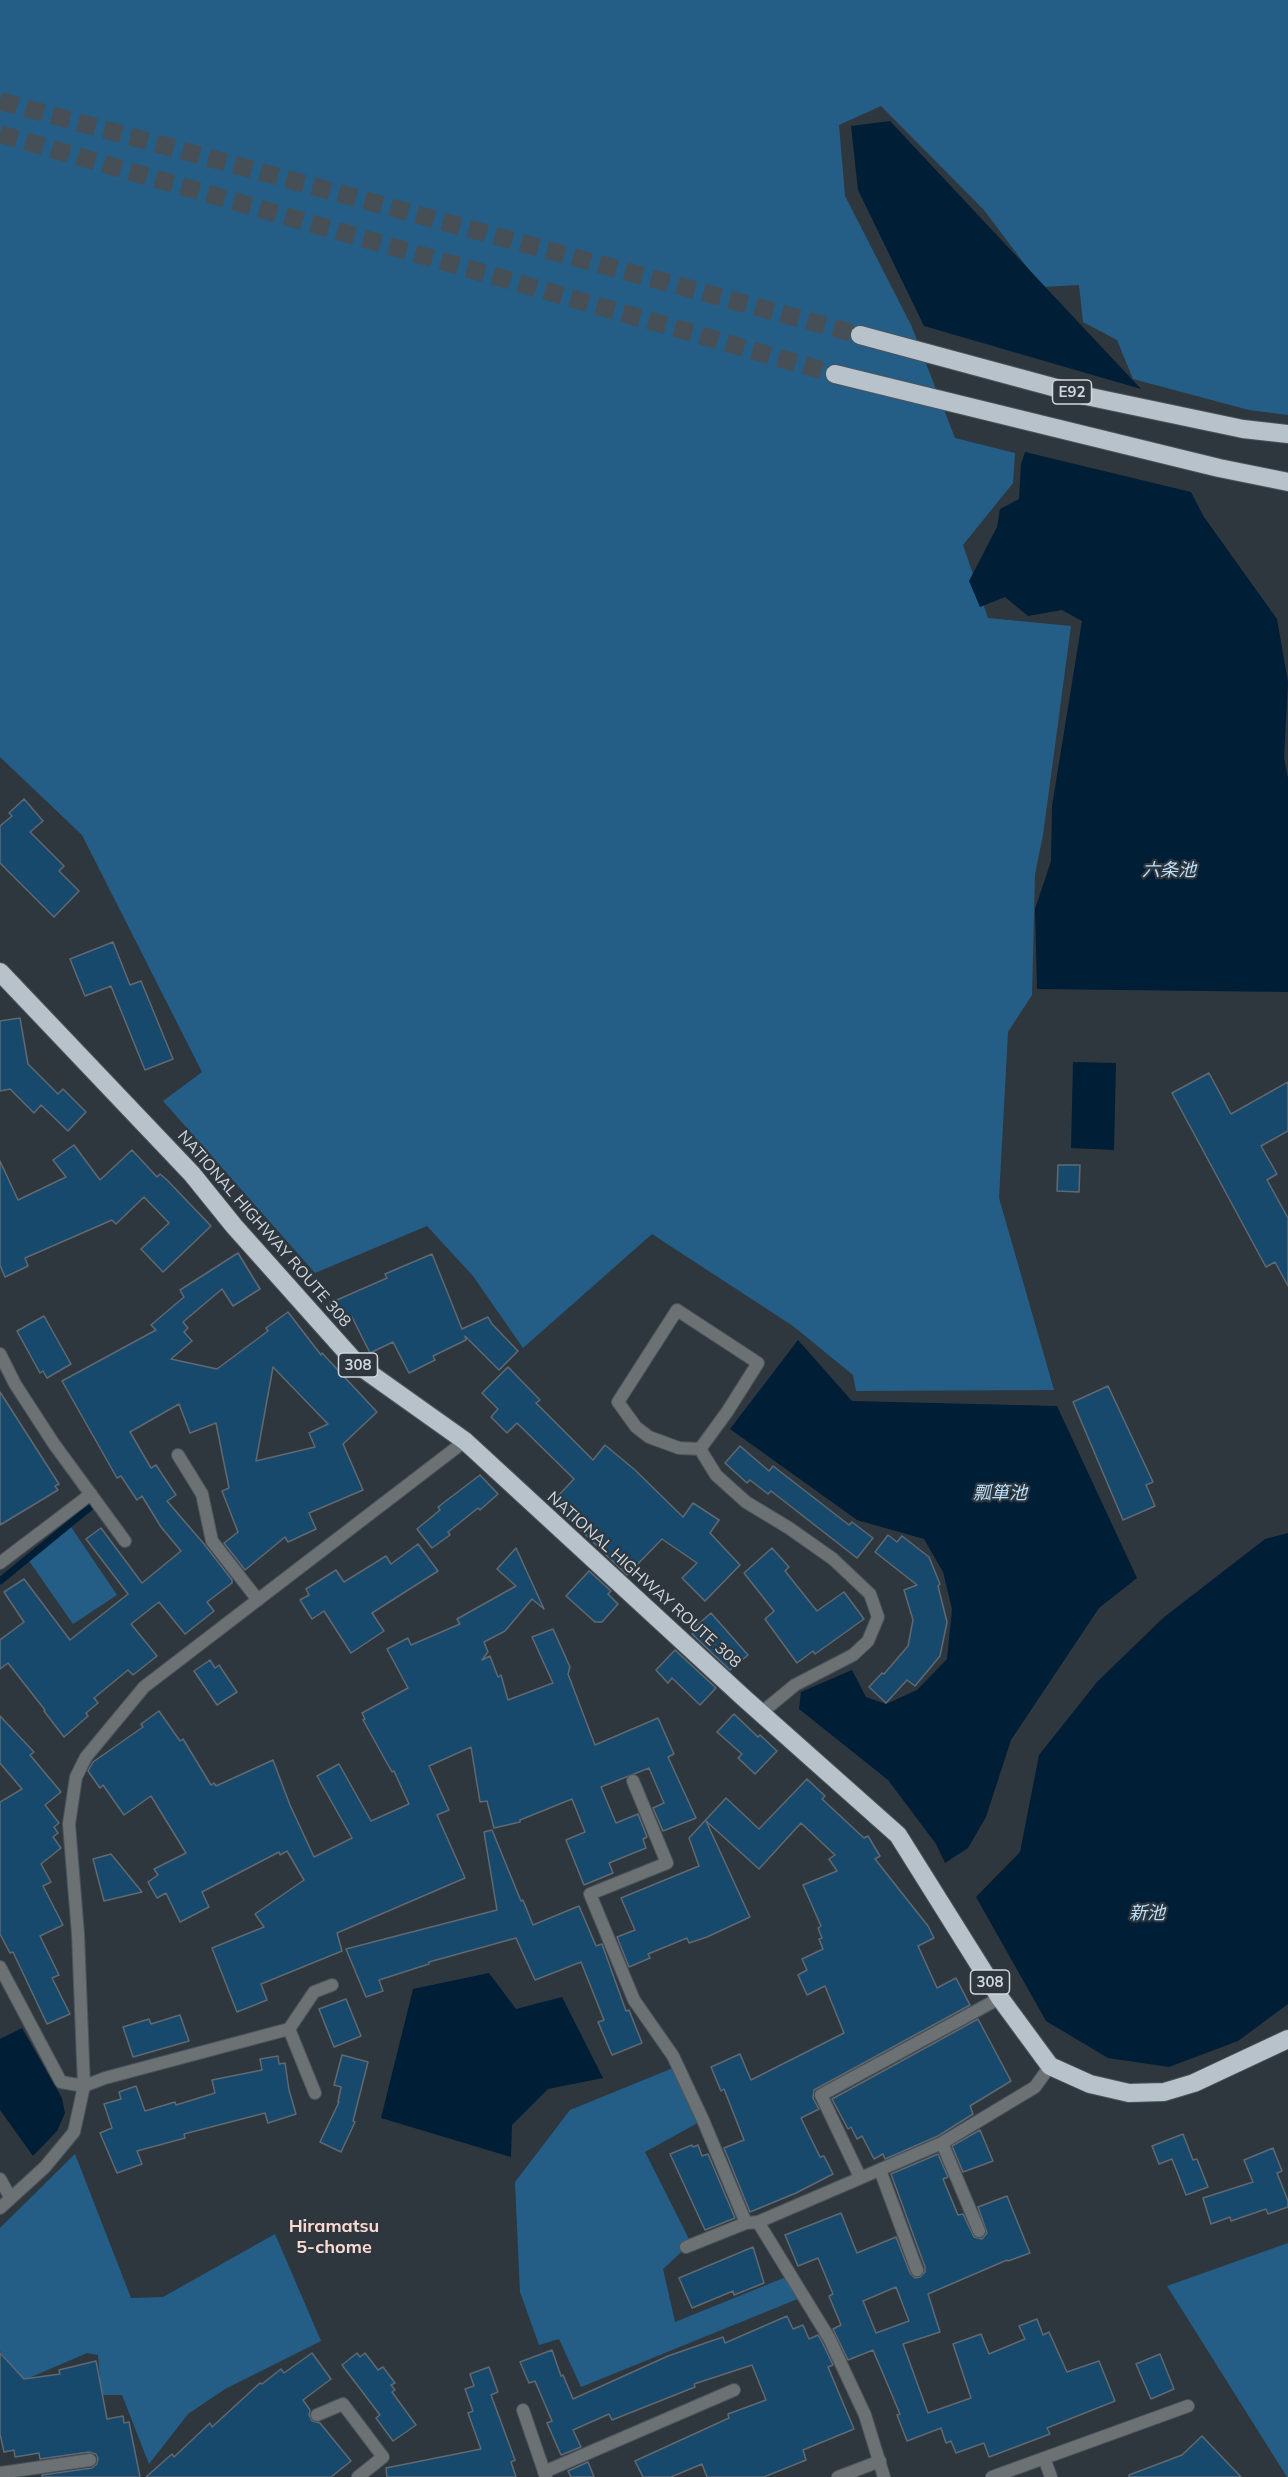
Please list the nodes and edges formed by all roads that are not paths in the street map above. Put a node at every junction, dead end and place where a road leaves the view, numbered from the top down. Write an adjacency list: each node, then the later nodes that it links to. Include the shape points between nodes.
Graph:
1 (860, 335): 3 (highway, E92, via 1108,401 1232,427)
2 (835, 374): 4 (highway, E92)
3 (1288, 434)
4 (1288, 482)
5 (0, 972): 7 (highway, NATIONAL HIGHWAY ROUTE 308 / 308, via 192,1174 357,1365)
6 (0, 1354): 10 (street, via 15,1384)
7 (465, 1441): 13 (street); 14 (highway, NATIONAL HIGHWAY ROUTE 308 / 308)
8 (700, 1449): 8 (street, via 758,1363 677,1310 618,1402 636,1427 649,1437 679,1448); 14 (street, via 716,1475 746,1502 833,1559 870,1594 878,1617 868,1641 853,1655 795,1685)
9 (178, 1455): 13 (street, via 202,1494 212,1541)
10 (91, 1494): 11 (street); 12 (street)
11 (125, 1541)
12 (0, 1563)
13 (258, 1600): 22 (street, via 144,1687 86,1757 76,1777 69,1824)
14 (761, 1713): 18 (highway, NATIONAL HIGHWAY ROUTE 308 / 308, via 898,1835)
15 (633, 1781): 30 (street, via 667,1863 590,1894 634,2000 673,2056)
16 (0, 1967): 22 (street, via 61,2082)
17 (332, 1985): 19 (street, via 314,1992)
18 (1000, 1998): 21 (highway, NATIONAL HIGHWAY ROUTE 308 / 308); 26 (street, via 820,2095)
19 (289, 2029): 22 (street); 23 (street)
20 (1288, 2039): 21 (highway, NATIONAL HIGHWAY ROUTE 308 / 308, via 1194,2083 1164,2092 1129,2093 1090,2084)
21 (1050, 2066): 24 (street, via 1035,2087)
22 (84, 2086): 28 (street, via 74,2132 45,2167)
23 (315, 2093)
24 (942, 2144): 25 (street); 31 (street)
25 (880, 2170): 26 (street); 33 (street)
26 (860, 2177): 30 (street)
27 (0, 2179): 28 (street)
28 (10, 2197): 29 (street)
29 (0, 2208)
30 (752, 2223): 32 (street); 40 (street, via 829,2338 865,2415)
31 (979, 2231)
32 (686, 2247)
33 (917, 2270)
34 (734, 2390): 42 (street)
35 (1188, 2406): 38 (street)
36 (523, 2410): 42 (street)
37 (316, 2415): 43 (street, via 343,2404 383,2457)
38 (1044, 2458): 46 (street); 47 (street)
39 (90, 2460): 41 (street)
40 (880, 2461): 44 (street); 45 (street)
41 (8, 2474)
42 (545, 2474)
43 (358, 2477)
44 (838, 2477)
45 (884, 2477)
46 (992, 2477)
47 (1051, 2477)

